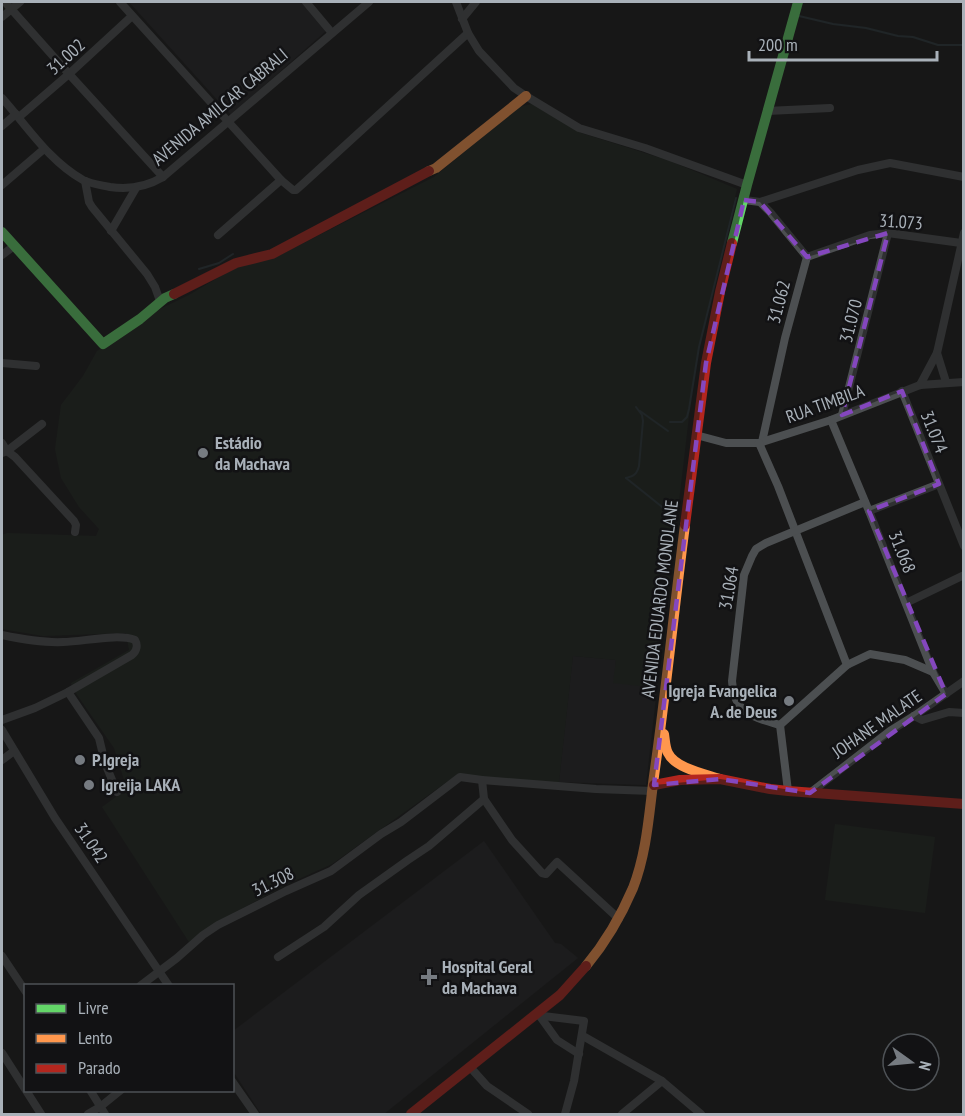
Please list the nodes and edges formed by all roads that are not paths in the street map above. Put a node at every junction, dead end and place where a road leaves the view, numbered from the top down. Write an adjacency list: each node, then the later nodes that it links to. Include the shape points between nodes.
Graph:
1 (5, 2): 9 (street)
2 (20, 2): 9 (street)
3 (120, 2): 10 (street)
4 (306, 2): 13 (street)
5 (369, 2): 13 (street, AVENIDA AMILCAR CABRALI)
6 (456, 2): 12 (street)
7 (476, 2): 12 (street)
8 (798, 2): 19 (main road, AVENIDA EDUARDO MONDLANE)
9 (11, 9): 11 (street); 15 (street)
10 (132, 16): 15 (street, 31.002); 21 (street)
11 (2, 17)
12 (462, 19): 14 (street)
13 (332, 33): 21 (street, AVENIDA AMILCAR CABRALI)
14 (468, 33): 16 (street, via 479,51); 26 (street, via 299,188 290,189)
15 (69, 74): 20 (street, 31.002); 24 (street)
16 (525, 96): 29 (street, via 579,128); 43 (main road, via 436,168 272,254 236,263)
17 (2, 98): 20 (street)
18 (830, 108): 19 (street)
19 (767, 111): 29 (main road, AVENIDA EDUARDO MONDLANE)
20 (17, 116): 22 (street, 31.002); 23 (street)
21 (229, 122): 24 (street, AVENIDA AMILCAR CABRALI); 26 (street)
22 (2, 126)
23 (44, 149): 27 (street); 28 (street)
24 (163, 177): 30 (street, AVENIDA AMILCAR CABRALI)
25 (963, 177): 32 (street, via 890,164 858,170)
26 (281, 180): 37 (street)
27 (85, 181): 30 (street, AVENIDA AMILCAR CABRALI); 33 (street, via 92,207)
28 (2, 185)
29 (747, 185): 31 (main road, AVENIDA EDUARDO MONDLANE)
30 (136, 188): 33 (street)
31 (744, 200): 32 (street); 54 (main road, AVENIDA EDUARDO MONDLANE, via 714,323)
32 (760, 202): 41 (street)
33 (111, 231): 43 (street, via 155,287)
34 (2, 232): 39 (main road)
35 (888, 233): 38 (street, 31.073); 41 (street, 31.073, via 870,235); 51 (street, 31.070)
36 (963, 233): 38 (street)
37 (218, 235)
38 (961, 243): 42 (street)
39 (14, 246): 40 (street); 43 (main road, via 103,344)
40 (2, 255)
41 (807, 257): 55 (street, 31.062)
42 (959, 266): 44 (street)
43 (160, 300)
44 (937, 353): 47 (street); 49 (street)
45 (2, 363): 46 (street)
46 (36, 366)
47 (946, 382): 48 (street, RUA TIMBILA); 49 (street, RUA TIMBILA)
48 (963, 382)
49 (920, 385): 50 (street, RUA TIMBILA)
50 (902, 391): 51 (street, RUA TIMBILA); 58 (street, 31.074)
51 (842, 415): 52 (street, RUA TIMBILA)
52 (831, 420): 55 (street, RUA TIMBILA); 59 (street, 31.068)
53 (42, 424): 57 (street)
54 (696, 435): 55 (street, RUA TIMBILA, via 726,443); 75 (main road, AVENIDA EDUARDO MONDLANE)
55 (760, 442): 61 (street)
56 (2, 443): 57 (street)
57 (4, 452): 62 (street, via 15,457 74,521)
58 (939, 484): 60 (street); 63 (street, 31.074)
59 (865, 502): 60 (street, 31.068); 61 (street, 31.064)
60 (869, 511): 65 (street, 31.068)
61 (795, 531): 67 (street); 76 (street, 31.064, via 756,549 747,566 732,681 732,692 741,709)
62 (75, 532)
63 (963, 546)
64 (963, 575): 65 (street)
65 (906, 603): 68 (street, 31.068)
66 (2, 634): 70 (street, via 62,642 119,637 137,643 132,655)
67 (847, 665): 68 (street, via 870,654 905,660); 76 (street)
68 (933, 672): 71 (street, 31.068)
69 (963, 681): 71 (street, JOHANE MALATE)
70 (68, 692): 74 (street); 84 (street, via 99,738)
71 (946, 694): 73 (street, JOHANE MALATE)
72 (963, 713): 73 (street, via 949,712 922,720)
73 (914, 716): 85 (street, JOHANE MALATE)
74 (2, 720)
75 (662, 723): 80 (main road, via 673,760); 82 (main road, AVENIDA EDUARDO MONDLANE)
76 (780, 725): 83 (street)
77 (2, 730): 78 (street, 31.042)
78 (14, 751): 79 (street); 92 (street, 31.042)
79 (2, 760)
80 (720, 779): 82 (main road, via 680,780); 83 (main road)
81 (482, 780): 82 (street, 31.308, via 597,789); 86 (street); 92 (street, 31.308, via 460,777 331,871 218,925)
82 (653, 788): 88 (main road, AVENIDA EDUARDO MONDLANE, via 643,855)
83 (788, 791): 85 (main road)
84 (117, 792)
85 (810, 792): 87 (main road)
86 (484, 799): 88 (street, via 512,840 542,873 546,874 557,862); 90 (street, via 429,846 359,895 324,927)
87 (963, 804)
88 (620, 919): 96 (main road, AVENIDA EDUARDO MONDLANE, via 579,975)
89 (2, 956): 91 (street)
90 (278, 957)
91 (4, 966): 95 (street)
92 (159, 970): 93 (street, 31.308); 94 (street, 31.042)
93 (142, 984)
94 (169, 984)
95 (24, 990)
96 (536, 1015): 97 (street, via 584,1022); 99 (street, via 557,1040); 100 (main road, AVENIDA EDUARDO MONDLANE)
97 (583, 1036): 99 (street); 101 (street)
98 (2, 1053): 103 (street)
99 (579, 1054): 114 (street)
100 (470, 1067): 112 (main road, AVENIDA EDUARDO MONDLANE); 113 (street, via 487,1086)
101 (662, 1081): 115 (street); 116 (street)
102 (234, 1084): 108 (street)
103 (24, 1088)
104 (26, 1092): 109 (street)
105 (91, 1092): 107 (street)
106 (118, 1092): 107 (street)
107 (103, 1111): 110 (street)
108 (253, 1112): 111 (street)
109 (40, 1114)
110 (88, 1114)
111 (243, 1114)
112 (411, 1114)
113 (528, 1114)
114 (565, 1114)
115 (622, 1114)
116 (701, 1114)

